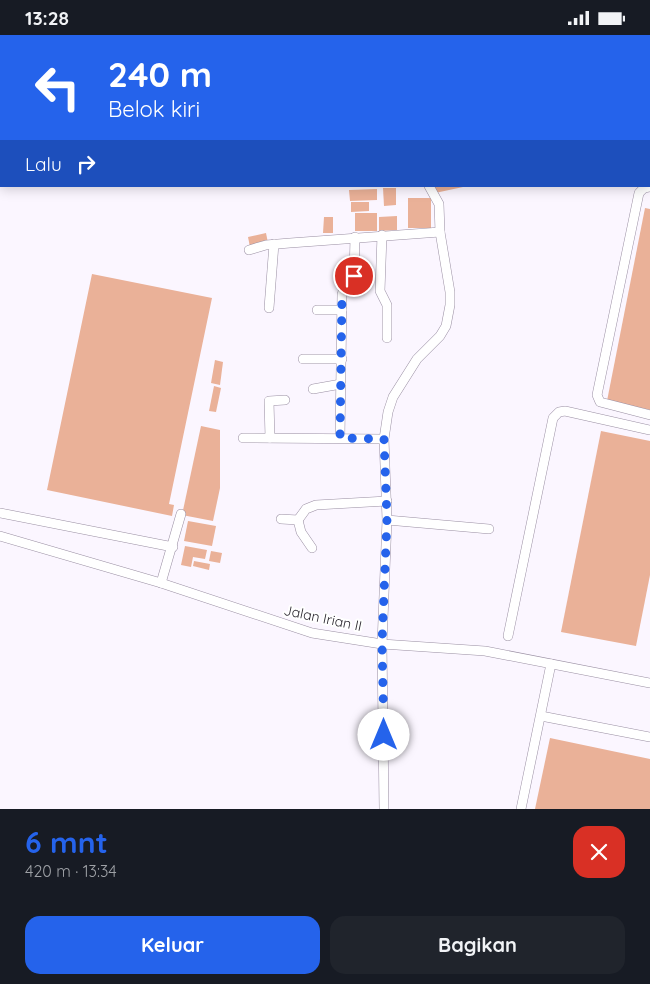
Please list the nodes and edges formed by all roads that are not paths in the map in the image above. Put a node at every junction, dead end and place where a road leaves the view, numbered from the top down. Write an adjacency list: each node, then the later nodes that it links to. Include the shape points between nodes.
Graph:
1 (430, 187): 3 (street, via 438,204)
2 (650, 187): 17 (street, via 639,193 597,395 600,402)
3 (440, 232): 4 (street); 22 (street, via 450,292 448,321 440,336 417,359 394,397)
4 (382, 235): 5 (street); 11 (street, via 380,291 387,305)
5 (354, 237): 6 (street); 9 (street, via 354,276 342,294)
6 (274, 245): 7 (street); 8 (street)
7 (249, 249)
8 (269, 308)
9 (342, 309): 10 (street); 13 (street)
10 (317, 310)
11 (387, 338)
12 (303, 359): 13 (street)
13 (342, 359): 14 (street)
14 (341, 384): 15 (street); 21 (street)
15 (313, 389)
16 (285, 401): 20 (street, via 269,401)
17 (650, 415)
18 (650, 430): 34 (street, via 565,411 553,418)
19 (244, 438): 20 (street)
20 (270, 438): 21 (street)
21 (340, 438): 22 (street)
22 (384, 439): 23 (street)
23 (387, 501): 27 (street); 28 (street, via 316,505 306,509)
24 (0, 513): 31 (street)
25 (181, 514): 31 (street)
26 (281, 519): 28 (street)
27 (387, 519): 29 (street); 35 (street)
28 (298, 520): 32 (street, via 301,532)
29 (488, 529)
30 (0, 536): 33 (street, Jalan Irian II)
31 (173, 547): 33 (street)
32 (312, 548)
33 (161, 583): 35 (street, Jalan Irian II, via 312,633)
34 (508, 636)
35 (382, 643): 36 (street, Jalan Irian II, via 477,650); 40 (street)
36 (551, 664): 37 (street, Jalan Irian II); 38 (street)
37 (650, 682)
38 (541, 716): 39 (street); 41 (street)
39 (650, 737)
40 (384, 809)
41 (521, 809)

